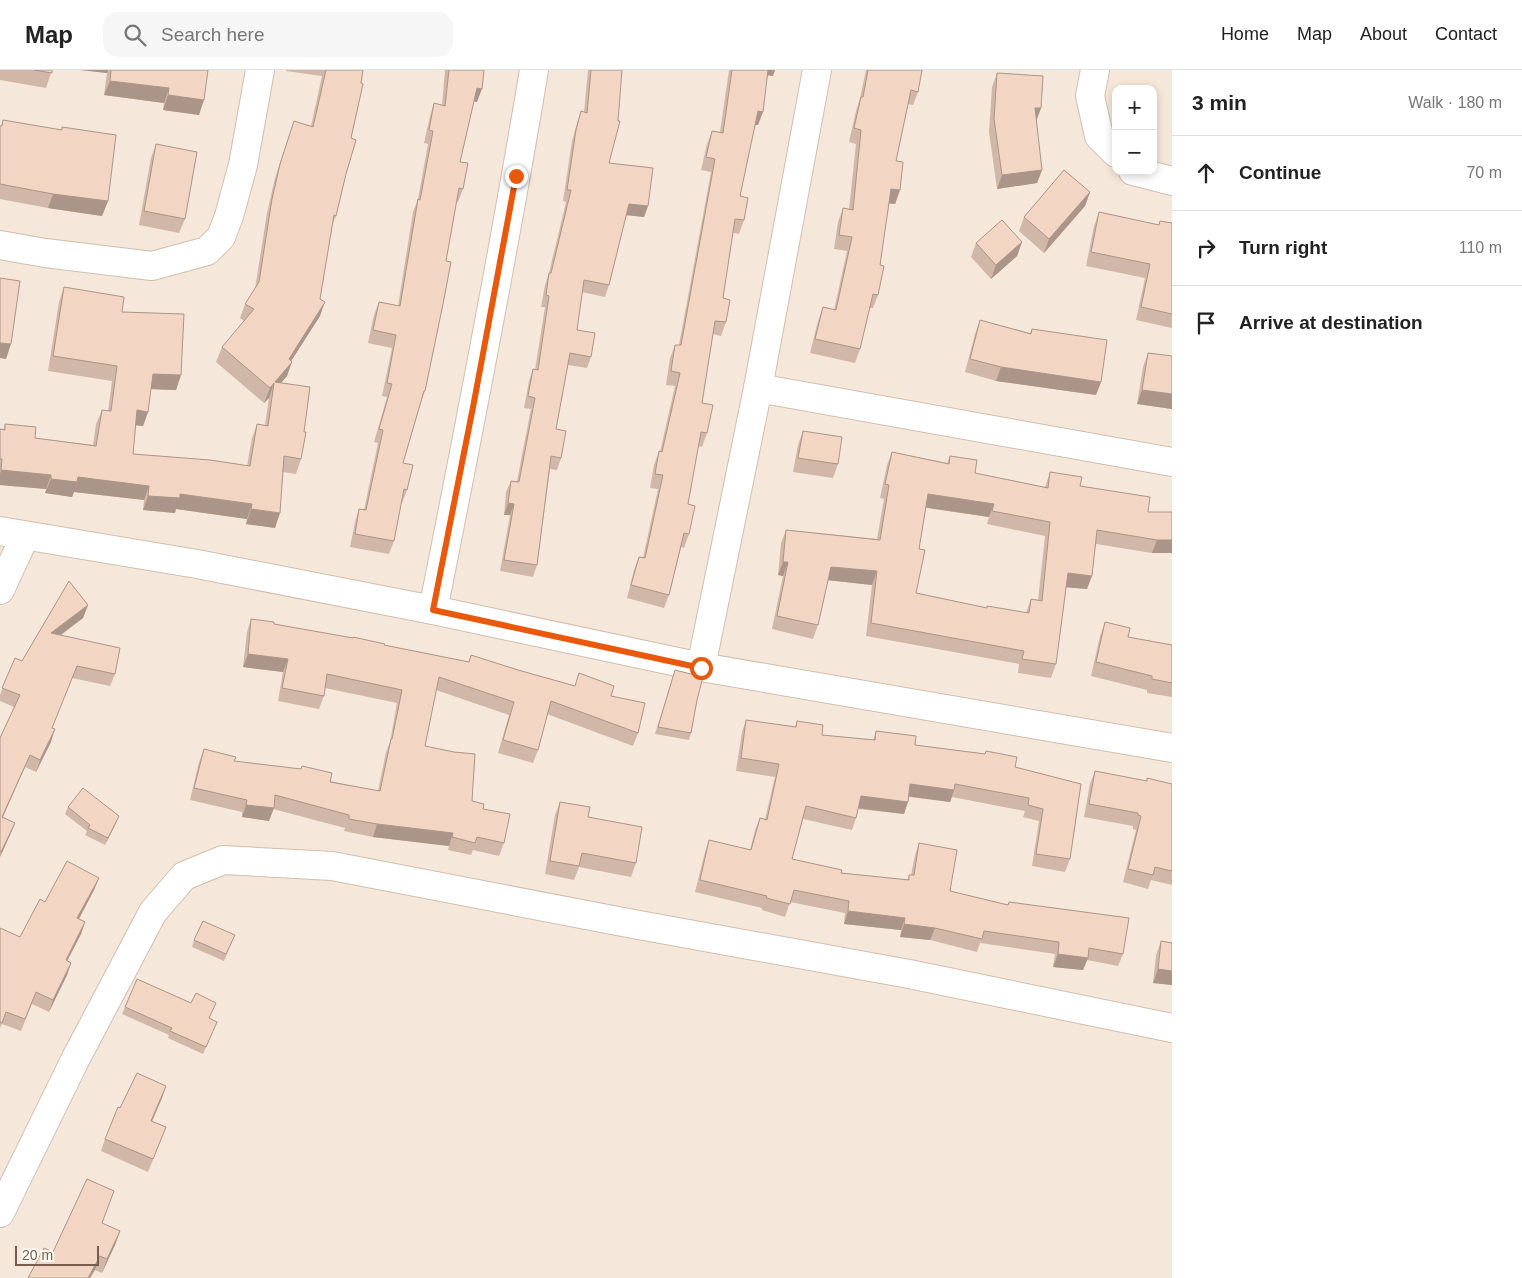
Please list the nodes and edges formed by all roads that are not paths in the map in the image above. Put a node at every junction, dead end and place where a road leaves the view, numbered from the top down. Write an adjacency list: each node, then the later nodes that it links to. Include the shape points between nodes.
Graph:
1 (260, 70): 8 (street, via 243,165 229,216 221,236 207,251 152,266)
2 (534, 70): 13 (street, via 515,186)
3 (817, 70): 9 (street)
4 (1095, 70): 5 (street, via 1090,96 1099,136)
5 (1112, 149)
6 (1149, 175): 7 (street)
7 (1172, 181)
8 (0, 245)
9 (758, 388): 10 (street); 14 (street)
10 (1172, 462)
11 (13, 534): 12 (street); 13 (street, via 197,564)
12 (0, 590)
13 (433, 610): 14 (street)
14 (701, 668): 15 (street)
15 (1172, 748)
16 (1172, 1028): 17 (street, via 909,974 332,866 223,860 184,876 153,912)
17 (0, 1213)

